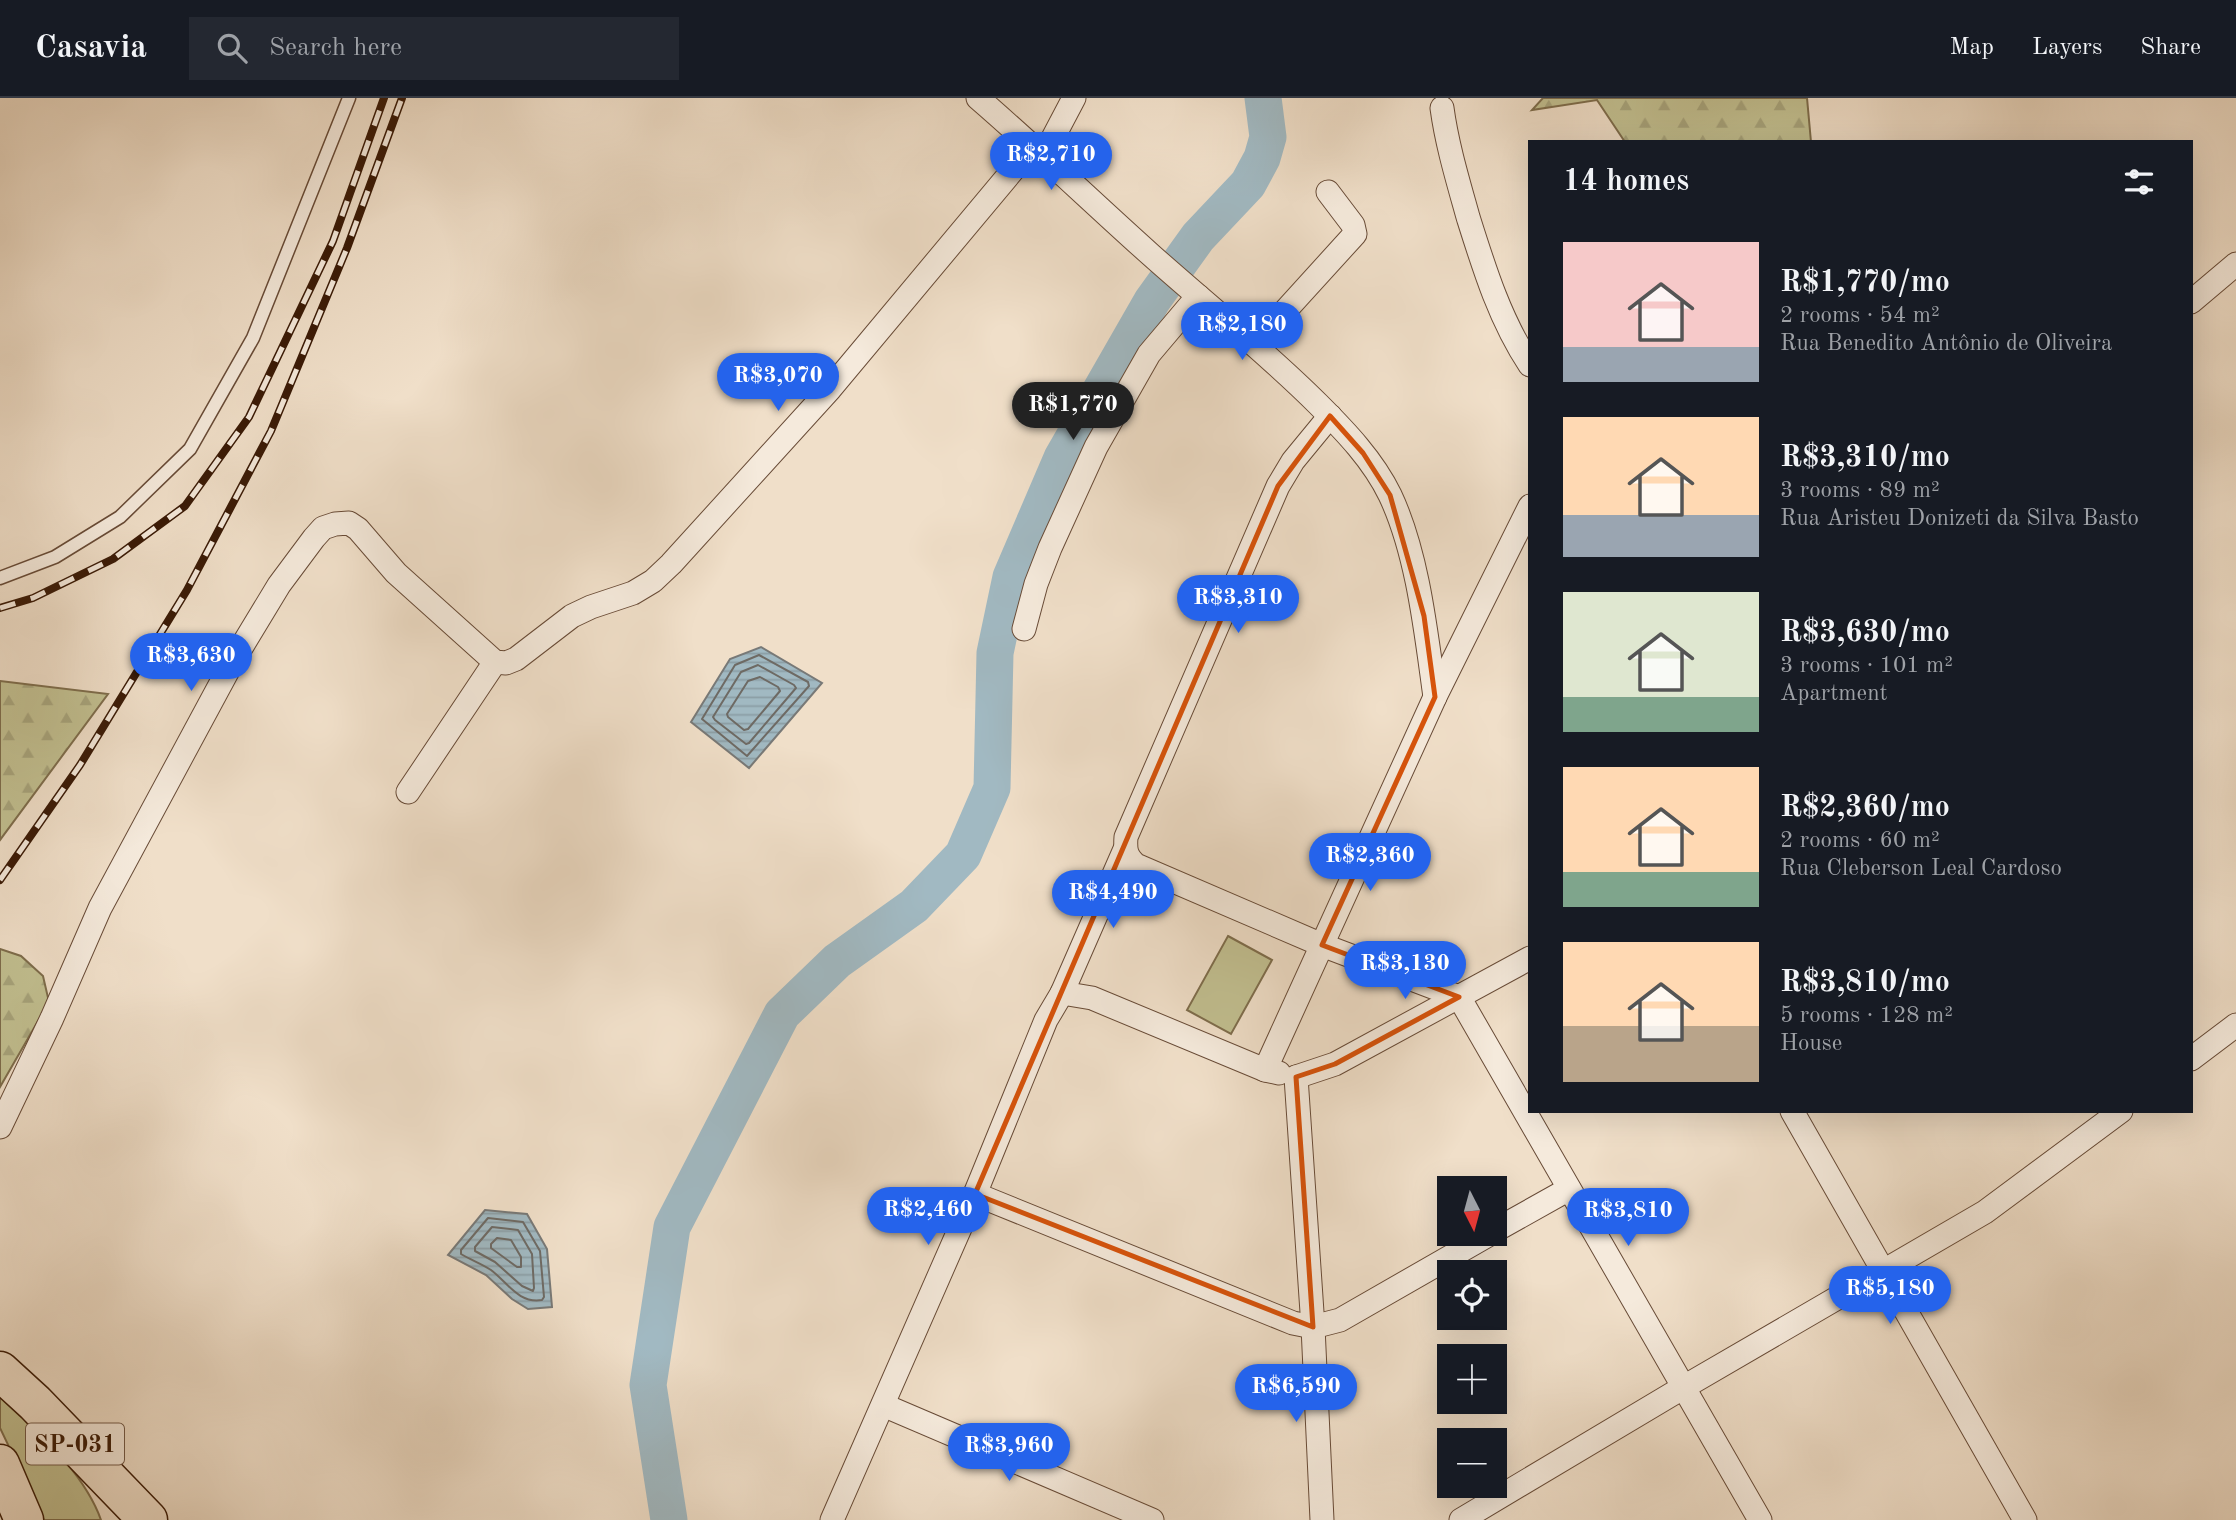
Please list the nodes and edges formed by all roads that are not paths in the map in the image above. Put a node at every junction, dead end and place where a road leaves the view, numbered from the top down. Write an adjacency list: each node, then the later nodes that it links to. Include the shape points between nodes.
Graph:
1 (349, 98): 14 (lane, via 253,338 190,449 120,517 55,557)
2 (978, 98): 5 (street)
3 (1074, 98): 5 (street)
4 (1442, 108): 11 (street, via 1480,257 1498,306)
5 (1038, 150): 8 (street); 16 (street, via 830,389 653,581 572,616 516,659)
6 (1328, 192): 10 (street, via 1355,234)
7 (2236, 264): 9 (street)
8 (1189, 288): 10 (street); 15 (street, via 1096,447 1050,548)
9 (2193, 300)
10 (1255, 344): 12 (street)
11 (1528, 361)
12 (1329, 416): 17 (street, via 1363,453 1390,495 1421,603); 19 (street, via 1278,486 1126,837)
13 (1528, 510): 17 (street)
14 (0, 578)
15 (1024, 629)
16 (495, 662): 18 (street); 30 (street, via 396,573 358,529 349,523 323,528 279,585 226,673 100,908)
17 (1435, 697): 20 (street)
18 (408, 792)
19 (1130, 857): 20 (street); 22 (street)
20 (1322, 945): 23 (street); 26 (street)
21 (1528, 959): 23 (street)
22 (1062, 993): 26 (street, via 1093,998); 32 (street, via 1046,1020)
23 (1459, 997): 27 (street, via 1335,1064); 31 (street)
24 (2236, 1025): 25 (street)
25 (2193, 1057)
26 (1265, 1070): 27 (street)
27 (1296, 1077): 36 (street)
28 (1793, 1113): 35 (street)
29 (2118, 1113): 35 (street, via 1985,1212)
30 (0, 1127)
31 (1569, 1189): 33 (street); 38 (street)
32 (975, 1194): 36 (street, via 1293,1323); 40 (street)
33 (1507, 1224)
34 (1469, 1246): 36 (street, via 1340,1320)
35 (1884, 1272): 38 (street); 52 (street)
36 (1313, 1327): 49 (street)
37 (0, 1371): 39 (highway, SP-031)
38 (1684, 1387): 42 (street); 51 (street)
39 (35, 1404): 45 (highway); 46 (highway, SP-031)
40 (883, 1405): 47 (street); 48 (street)
41 (2, 1468): 43 (highway, SP-031); 44 (highway)
42 (1493, 1513): 50 (street)
43 (24, 1520)
44 (33, 1520)
45 (126, 1520)
46 (148, 1520)
47 (832, 1520)
48 (1152, 1520)
49 (1322, 1520)
50 (1461, 1520)
51 (1760, 1520)
52 (2025, 1520)

